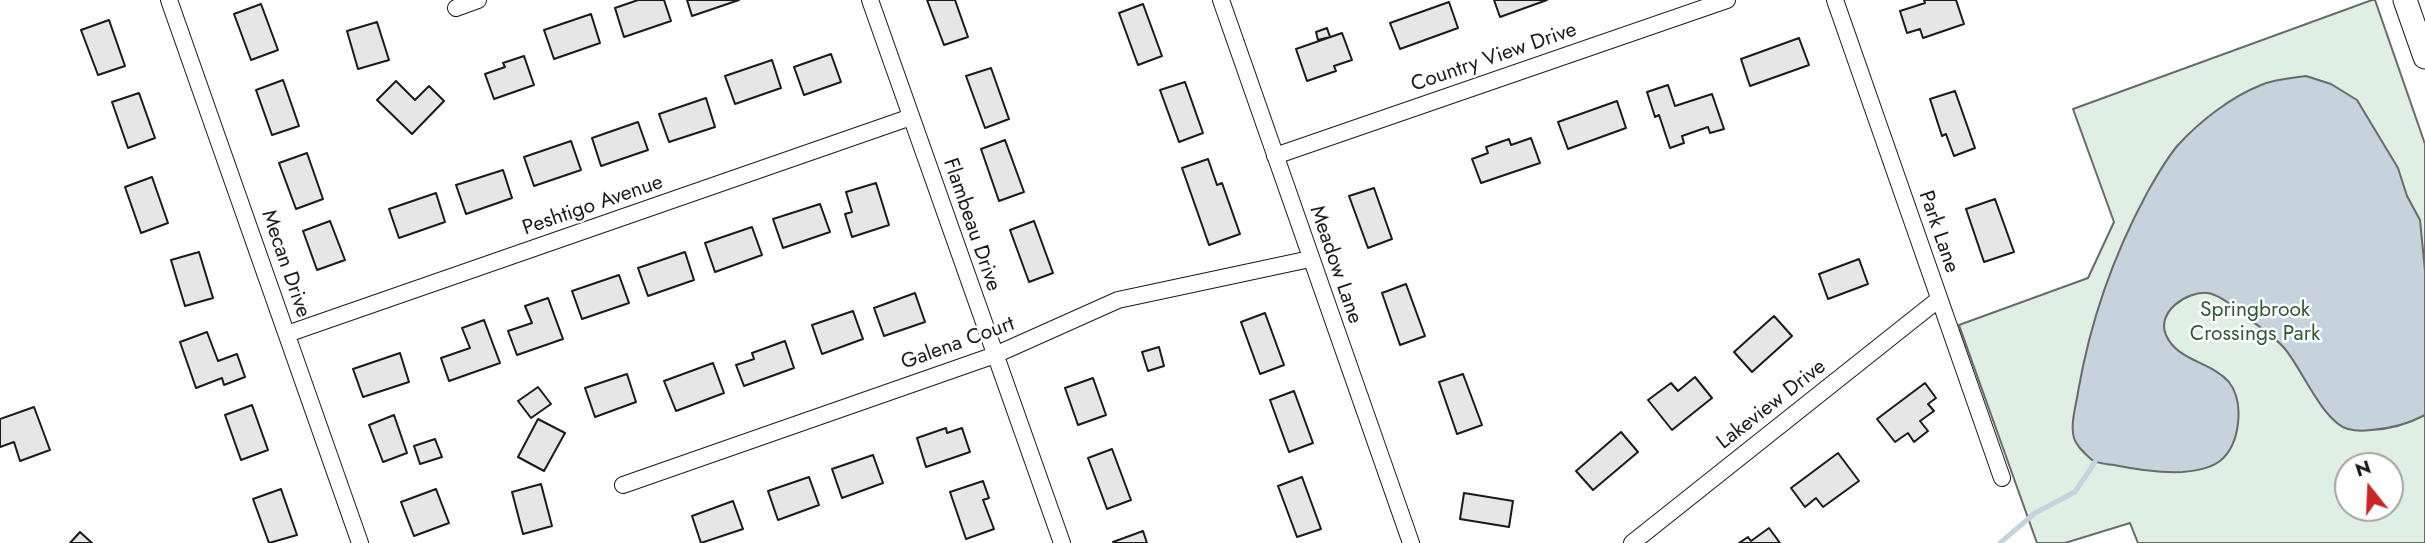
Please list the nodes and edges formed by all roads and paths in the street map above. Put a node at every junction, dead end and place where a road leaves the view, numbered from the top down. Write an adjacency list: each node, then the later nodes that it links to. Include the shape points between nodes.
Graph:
1 (169, 0): 14 (street, Mecan Drive)
2 (478, 0): 8 (street)
3 (870, 0): 10 (street, Flambeau Drive)
4 (1221, 0): 11 (street, Meadow Lane)
5 (1727, 0): 11 (street, Country View Drive)
6 (1835, 0): 13 (street, Park Lane)
7 (2405, 0): 9 (main road)
8 (456, 8)
9 (2423, 41)
10 (912, 117): 14 (street, Peshtigo Avenue); 15 (street, Flambeau Drive)
11 (1275, 156): 12 (street, Meadow Lane)
12 (1310, 258): 15 (street, Galena Court, via 1118,300); 20 (street, Meadow Lane)
13 (1939, 299): 16 (street, Park Lane); 21 (street, Lakeview Drive)
14 (288, 334): 18 (street, Mecan Drive)
15 (995, 355): 17 (street, Galena Court); 19 (street, Flambeau Drive)
16 (2002, 478)
17 (623, 485)
18 (360, 543)
19 (1062, 543)
20 (1411, 543)
21 (1632, 543)

